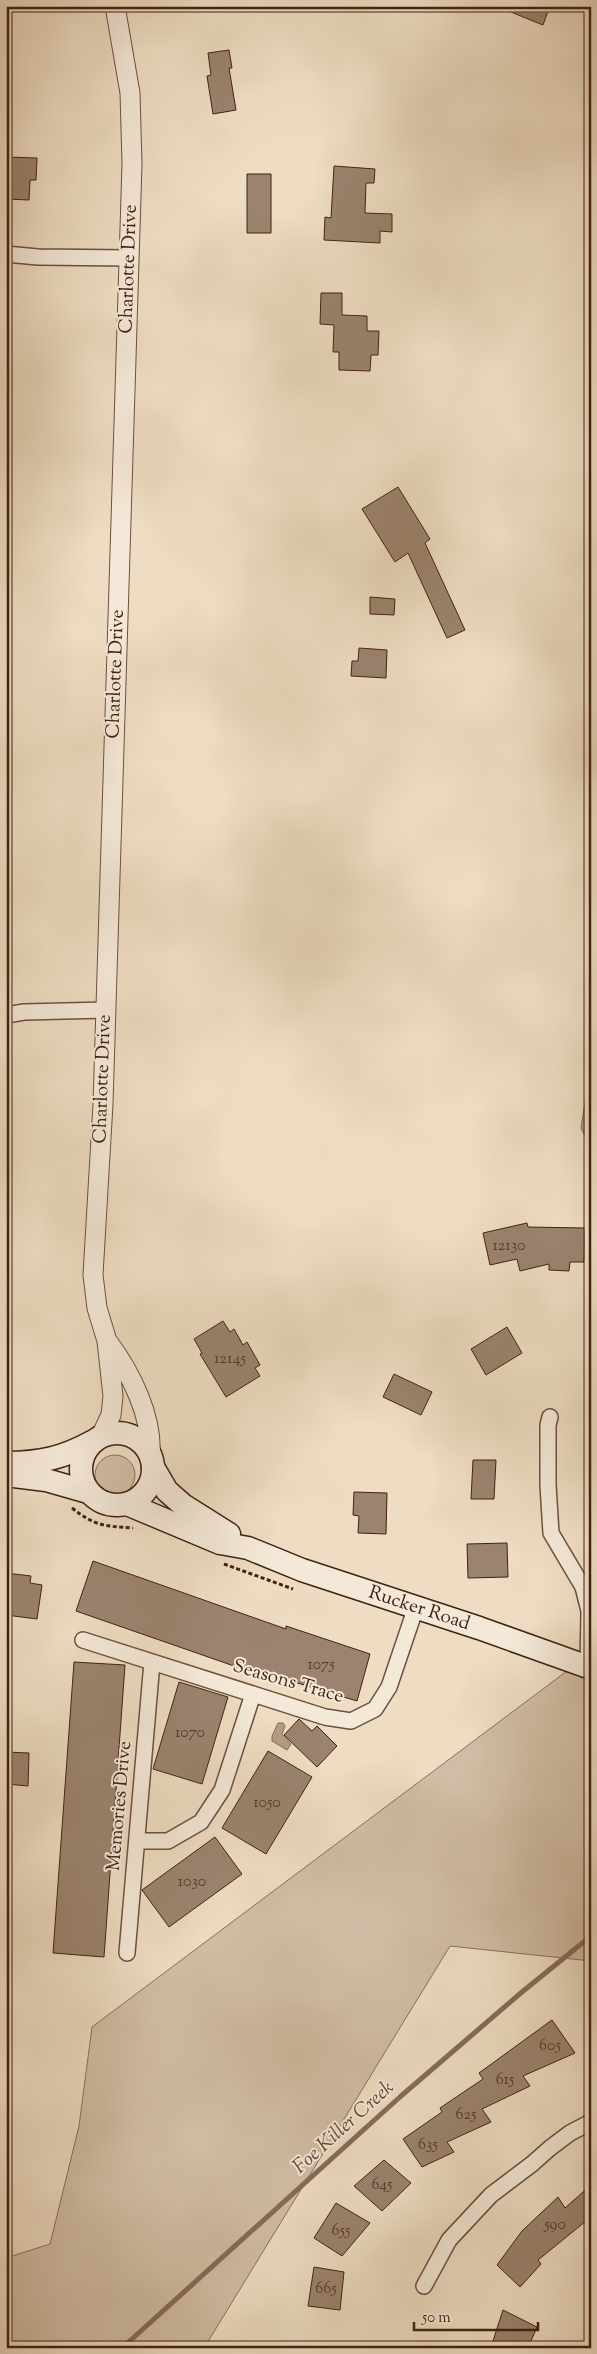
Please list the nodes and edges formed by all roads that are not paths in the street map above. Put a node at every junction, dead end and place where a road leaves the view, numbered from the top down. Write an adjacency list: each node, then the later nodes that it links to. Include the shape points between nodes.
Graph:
1 (115, 6): 3 (street, Charlotte Drive, via 130,93)
2 (6, 254): 3 (street)
3 (129, 258): 4 (street, Charlotte Drive)
4 (106, 1010): 5 (street); 6 (street, Charlotte Drive, via 93,1275 97,1308)
5 (6, 1015)
6 (107, 1342): 8 (street, Charlotte Drive, via 113,1396 111,1415); 9 (street, Charlotte Drive, via 118,1355 147,1415)
7 (550, 1417): 18 (street, via 548,1485 551,1534 583,1587 589,1611)
8 (97, 1439): 9 (main road, via 115,1433 127,1434 147,1448); 10 (main road, via 69,1455 27,1463); 12 (main road, via 85,1450 81,1461 80,1473)
9 (152, 1462): 13 (main road, via 151,1483 144,1494); 14 (main road, Rucker Road, via 167,1491 177,1500)
10 (6, 1463)
11 (6, 1475): 12 (main road, via 46,1480)
12 (88, 1492): 13 (main road, via 99,1502 111,1506)
13 (127, 1504): 14 (main road, Rucker Road, via 220,1542)
14 (248, 1548): 15 (main road, Rucker Road, via 302,1570)
15 (416, 1608): 18 (main road, Rucker Road); 19 (street, Seasons Trace, via 389,1687 375,1709 351,1721 324,1717)
16 (83, 1640): 17 (street, Seasons Trace)
17 (152, 1662): 19 (street, Seasons Trace); 20 (street, Memories Drive)
18 (589, 1667)
19 (253, 1694): 20 (street, via 222,1790 201,1822 168,1841)
20 (136, 1841): 21 (street, Memories Drive)
21 (127, 1954)
22 (591, 2122): 23 (street, via 556,2143 491,2195 449,2240)
23 (424, 2286)

